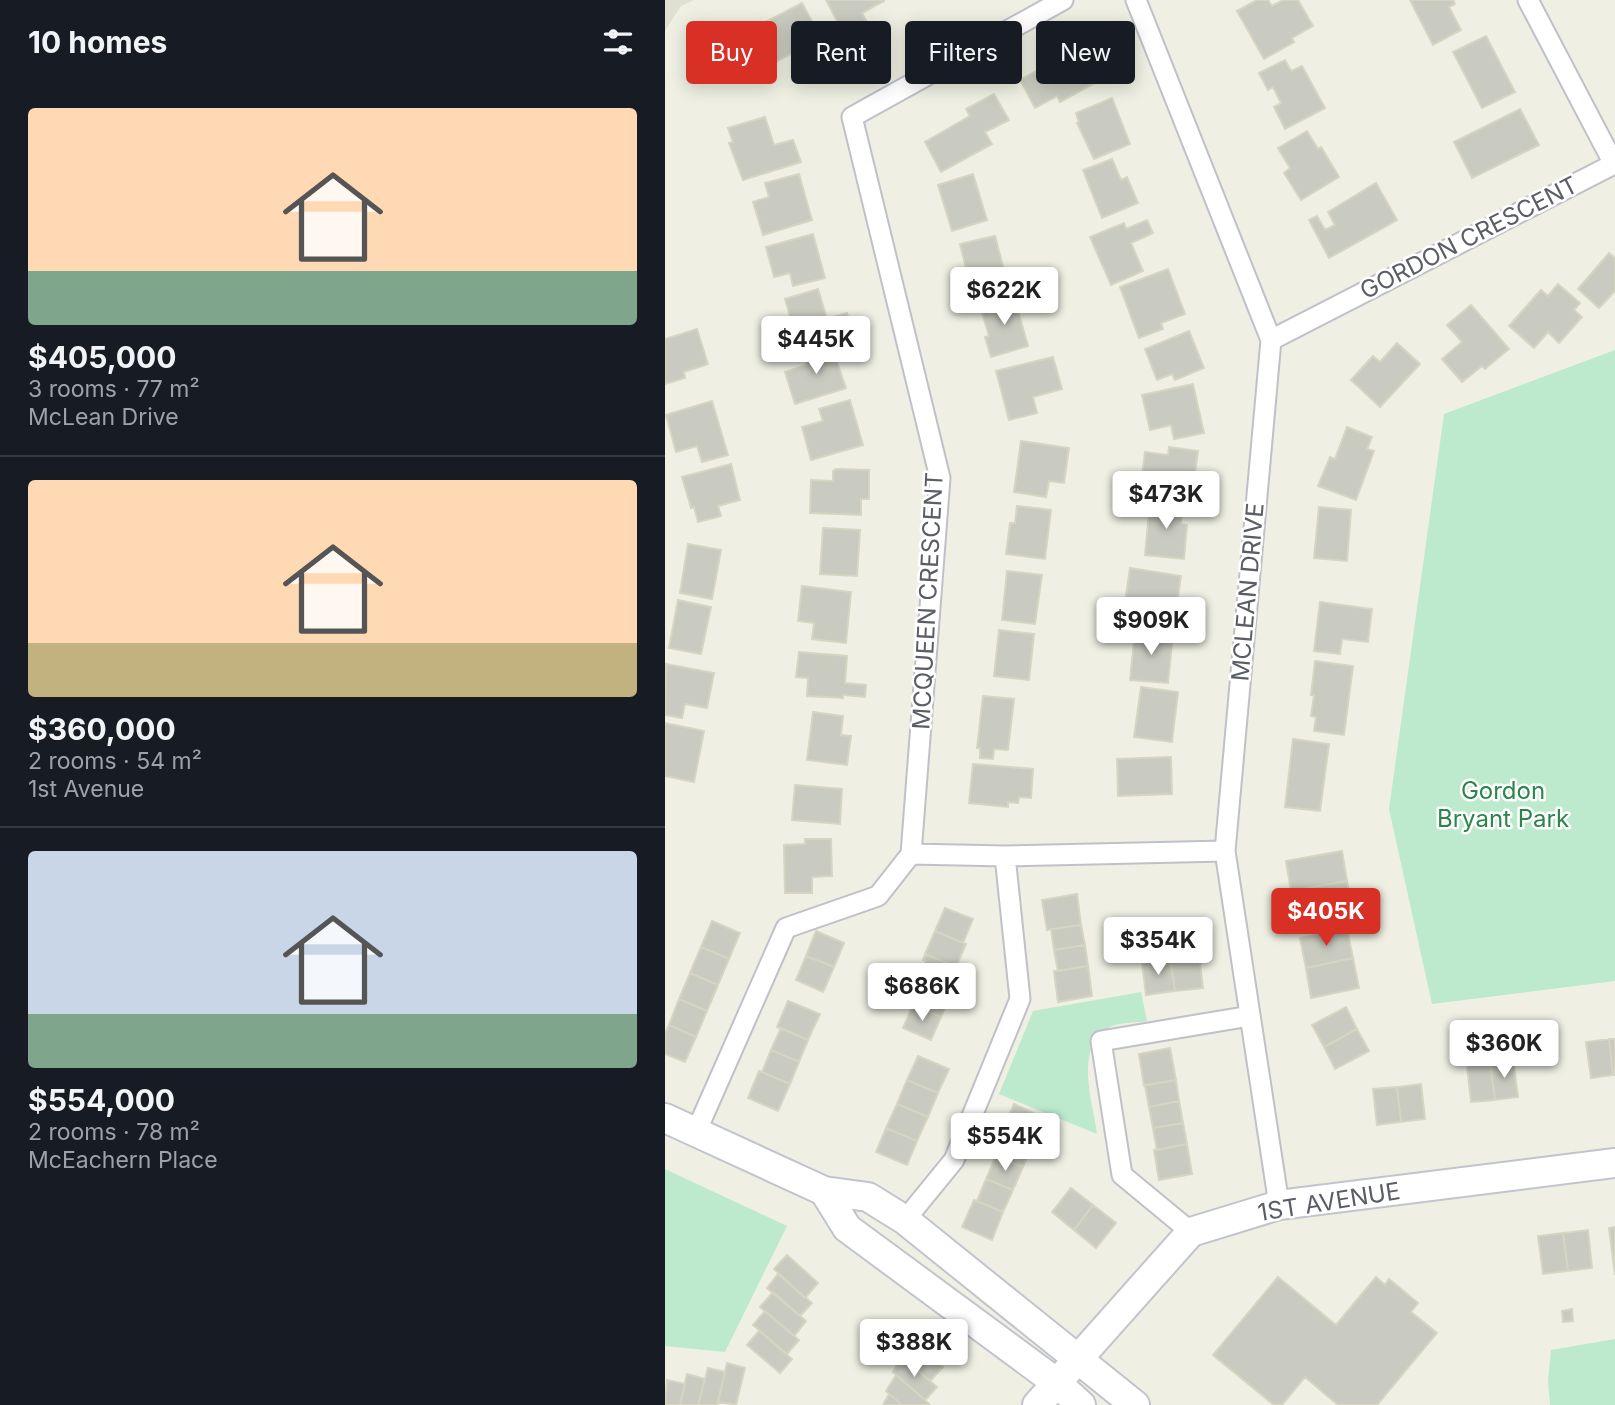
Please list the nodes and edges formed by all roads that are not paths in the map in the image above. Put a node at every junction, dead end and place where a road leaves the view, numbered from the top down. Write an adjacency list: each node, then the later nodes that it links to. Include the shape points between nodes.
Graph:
1 (1063, 0): 6 (street, MCQUEEN CRESCENT, via 852,117 940,478)
2 (1136, 0): 4 (street, MCLEAN DRIVE)
3 (1528, 0): 4 (street, GORDON CRESCENT, via 1614,164)
4 (1271, 340): 5 (street, MCLEAN DRIVE)
5 (1225, 852): 7 (street); 8 (street, MCLEAN DRIVE)
6 (911, 854): 7 (street); 10 (street, via 878,896 786,928)
7 (1005, 856): 14 (street, via 1020,999 954,1160)
8 (1250, 1016): 13 (street, MCLEAN DRIVE); 15 (street, via 1101,1041 1122,1175)
9 (665, 1118): 10 (street)
10 (696, 1132): 12 (street)
11 (1615, 1163): 13 (street, 1ST AVENUE)
12 (824, 1191): 14 (street, via 868,1197); 17 (street, via 847,1228)
13 (1279, 1205): 15 (street, 1ST AVENUE)
14 (905, 1220): 16 (street)
15 (1191, 1232): 16 (street)
16 (1079, 1358): 17 (street); 20 (street)
17 (1056, 1383): 18 (street); 19 (street)
18 (1037, 1405)
19 (1081, 1405)
20 (1135, 1405)

